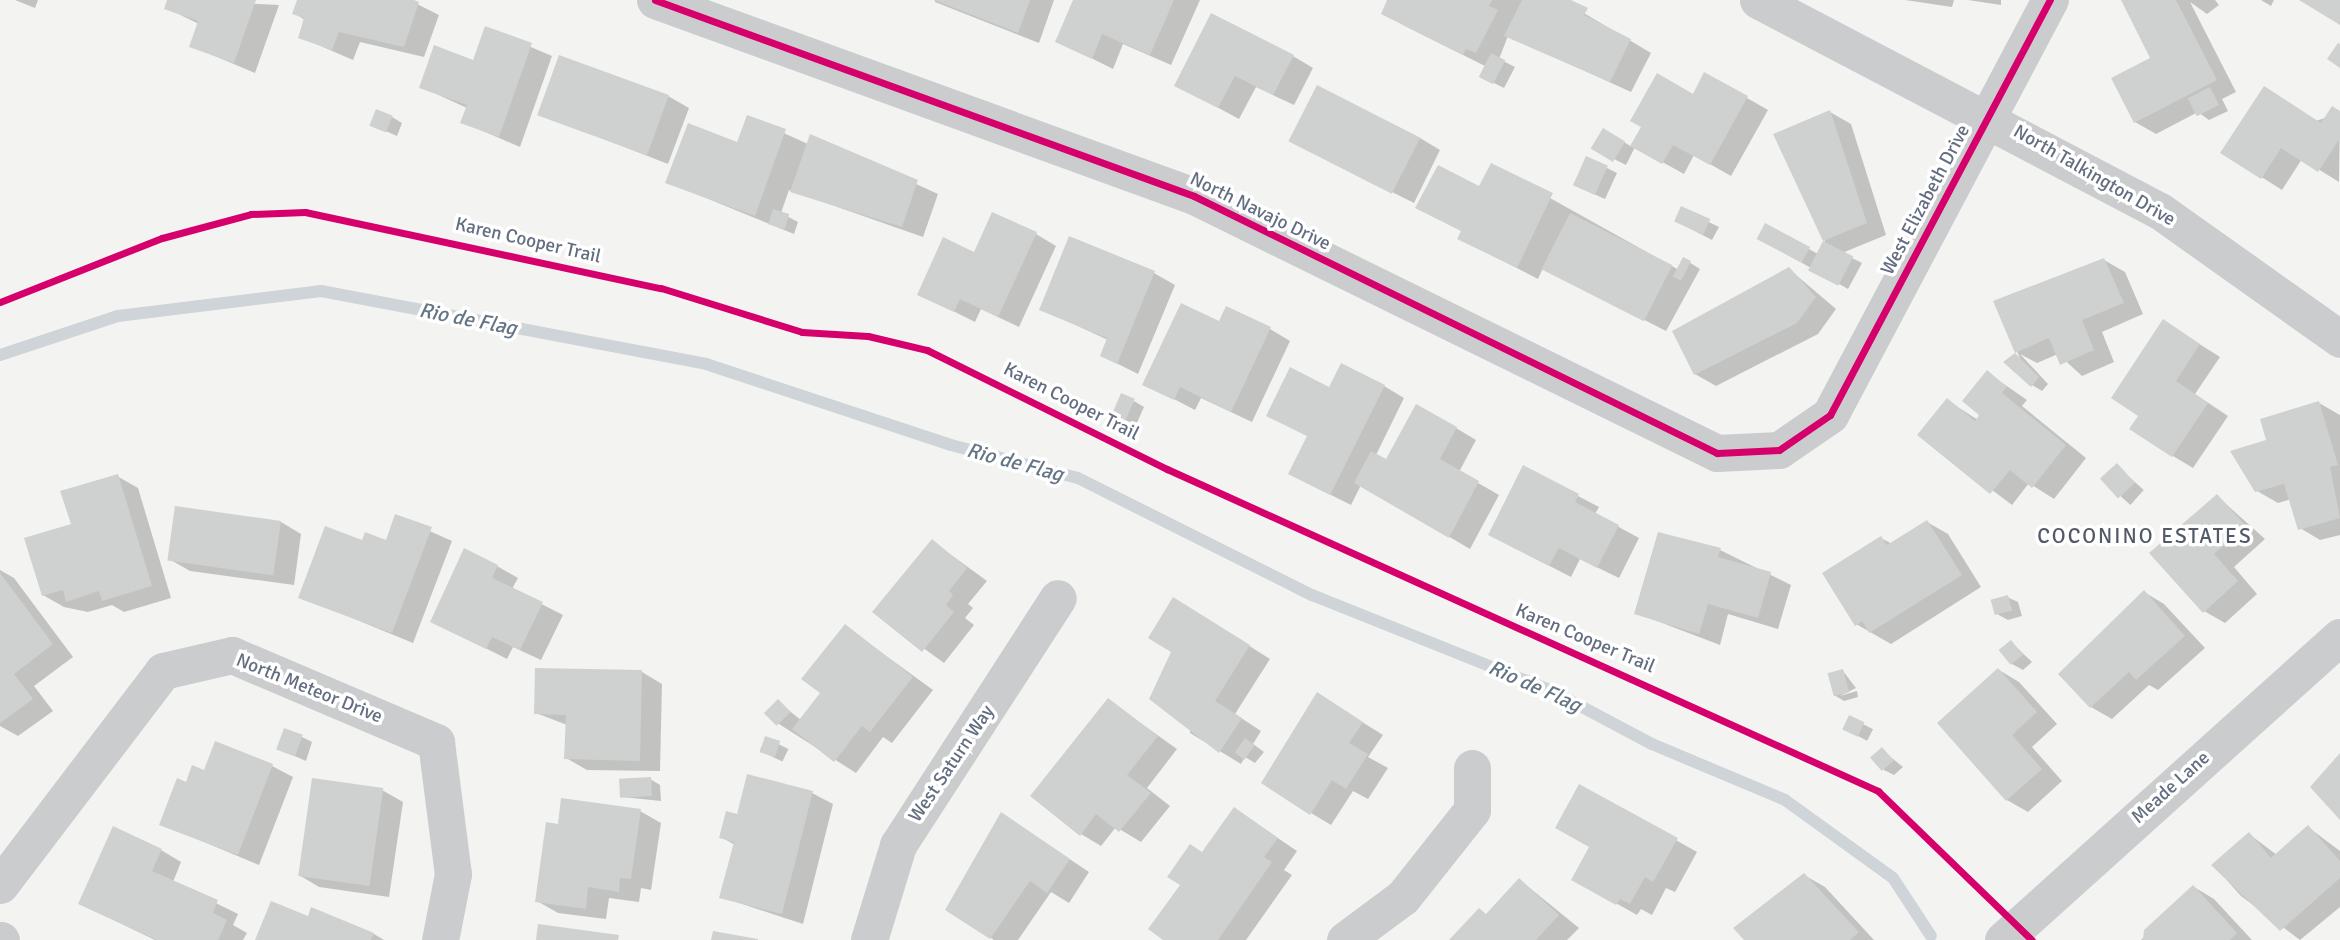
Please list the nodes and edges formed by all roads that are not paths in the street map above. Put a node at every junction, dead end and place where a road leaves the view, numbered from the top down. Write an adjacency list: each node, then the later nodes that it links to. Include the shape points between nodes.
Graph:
1 (655, 0): 6 (street, North Navajo Drive, via 1194,196 1717,453 1779,450)
2 (1758, 0): 4 (street, North Talkington Drive)
3 (2050, 0): 4 (street, West Elizabeth Drive)
4 (1989, 116): 5 (street, North Talkington Drive, via 2160,211); 6 (street, West Elizabeth Drive)
5 (2340, 339)
6 (1830, 415)
7 (1058, 598): 12 (street, West Saturn Way, via 898,845)
8 (2340, 637): 14 (street, Meade Lane)
9 (1472, 768): 13 (street, via 1472,810 1403,897)
10 (0, 885): 11 (street, North Meteor Drive, via 163,671 232,655 436,742 453,874)
11 (440, 940)
12 (869, 940)
13 (1345, 940)
14 (2003, 940)

